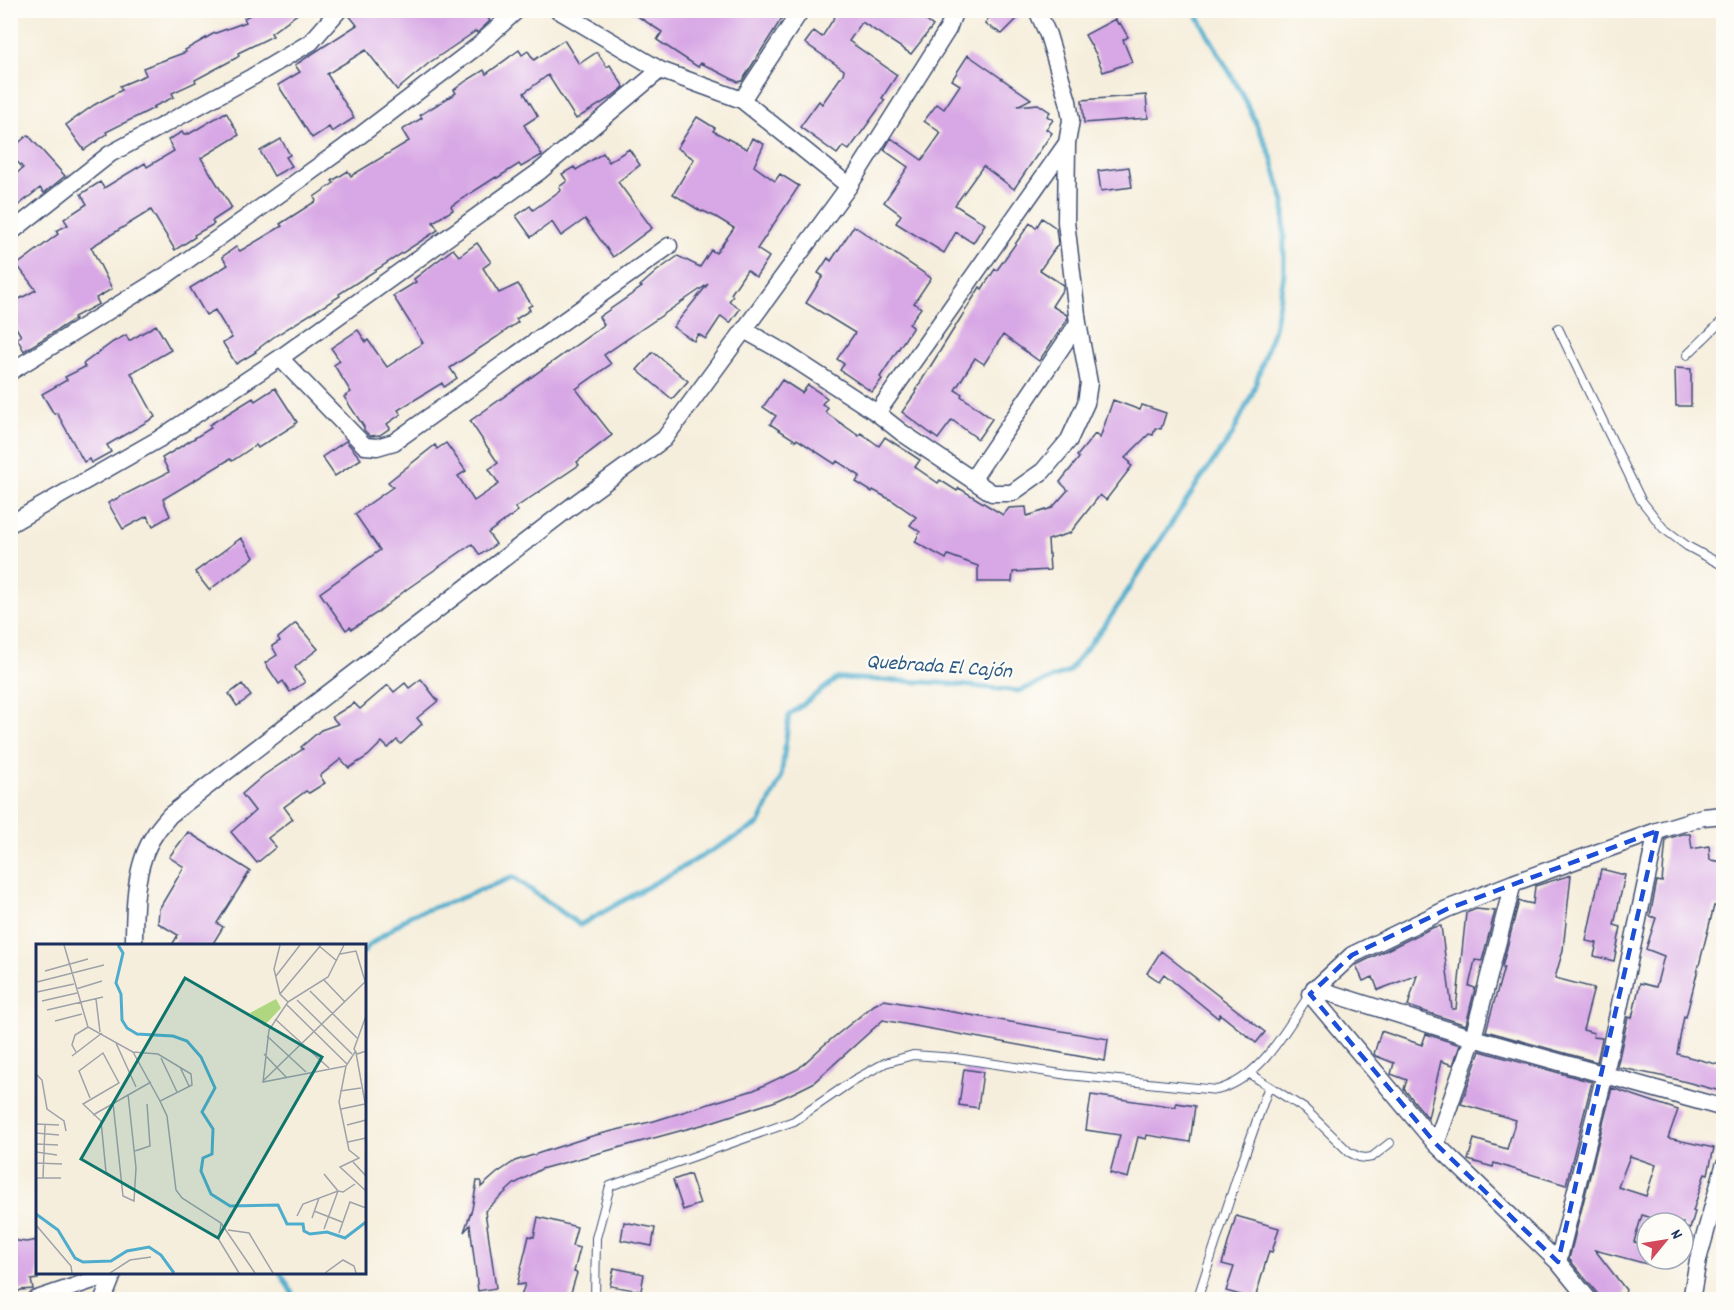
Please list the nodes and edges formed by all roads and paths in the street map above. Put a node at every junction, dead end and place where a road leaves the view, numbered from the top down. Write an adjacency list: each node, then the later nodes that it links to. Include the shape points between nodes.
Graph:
1 (339, 10): 11 (street, via 310,42 110,154)
2 (517, 10): 19 (street, via 479,45 322,164 168,274)
3 (558, 10): 7 (street)
4 (801, 10): 8 (street)
5 (955, 10): 10 (street, via 948,29)
6 (1037, 10): 9 (street, via 1068,101 1071,120)
7 (660, 70): 8 (street); 18 (street, via 540,171)
8 (742, 100): 10 (street)
9 (1067, 143): 14 (street, via 1066,222); 20 (street)
10 (849, 186): 16 (street)
11 (10, 232)
12 (669, 246): 18 (street, via 394,442 377,447 365,446)
13 (1724, 319): 17 (lane)
14 (1078, 323): 21 (street); 21 (street, via 1089,383 1086,403 1068,440 1043,471 1012,493 992,493)
15 (1558, 328): 23 (lane, via 1641,500 1663,528)
16 (744, 330): 20 (street); 27 (street, via 664,439 170,816 154,835 141,865 135,894)
17 (1687, 355)
18 (280, 358): 22 (street, via 159,439)
19 (10, 372)
20 (877, 413): 21 (street)
21 (972, 480)
22 (10, 524)
23 (1724, 566)
24 (1724, 815): 25 (street)
25 (1657, 831): 26 (street); 31 (street)
26 (1513, 883): 28 (street, via 1447,909 1352,955); 29 (street)
27 (134, 944)
28 (1312, 991): 29 (street); 30 (lane); 35 (street)
29 (1473, 1038): 31 (street); 35 (street)
30 (1250, 1074): 32 (lane); 42 (lane, via 1233,1086 1217,1090 1068,1075 956,1058 913,1055 885,1063 794,1121 610,1186 596,1238)
31 (1605, 1074): 33 (street); 37 (street)
32 (1269, 1086): 34 (lane, via 1305,1109 1359,1157 1372,1157); 43 (lane)
33 (1724, 1108)
34 (1390, 1143)
35 (1436, 1144): 37 (street)
36 (1724, 1166): 45 (street)
37 (1558, 1262): 44 (street)
38 (111, 1274): 40 (street)
39 (114, 1274): 41 (street)
40 (34, 1299)
41 (103, 1299)
42 (595, 1299)
43 (1197, 1299)
44 (1589, 1299)
45 (1691, 1299)

